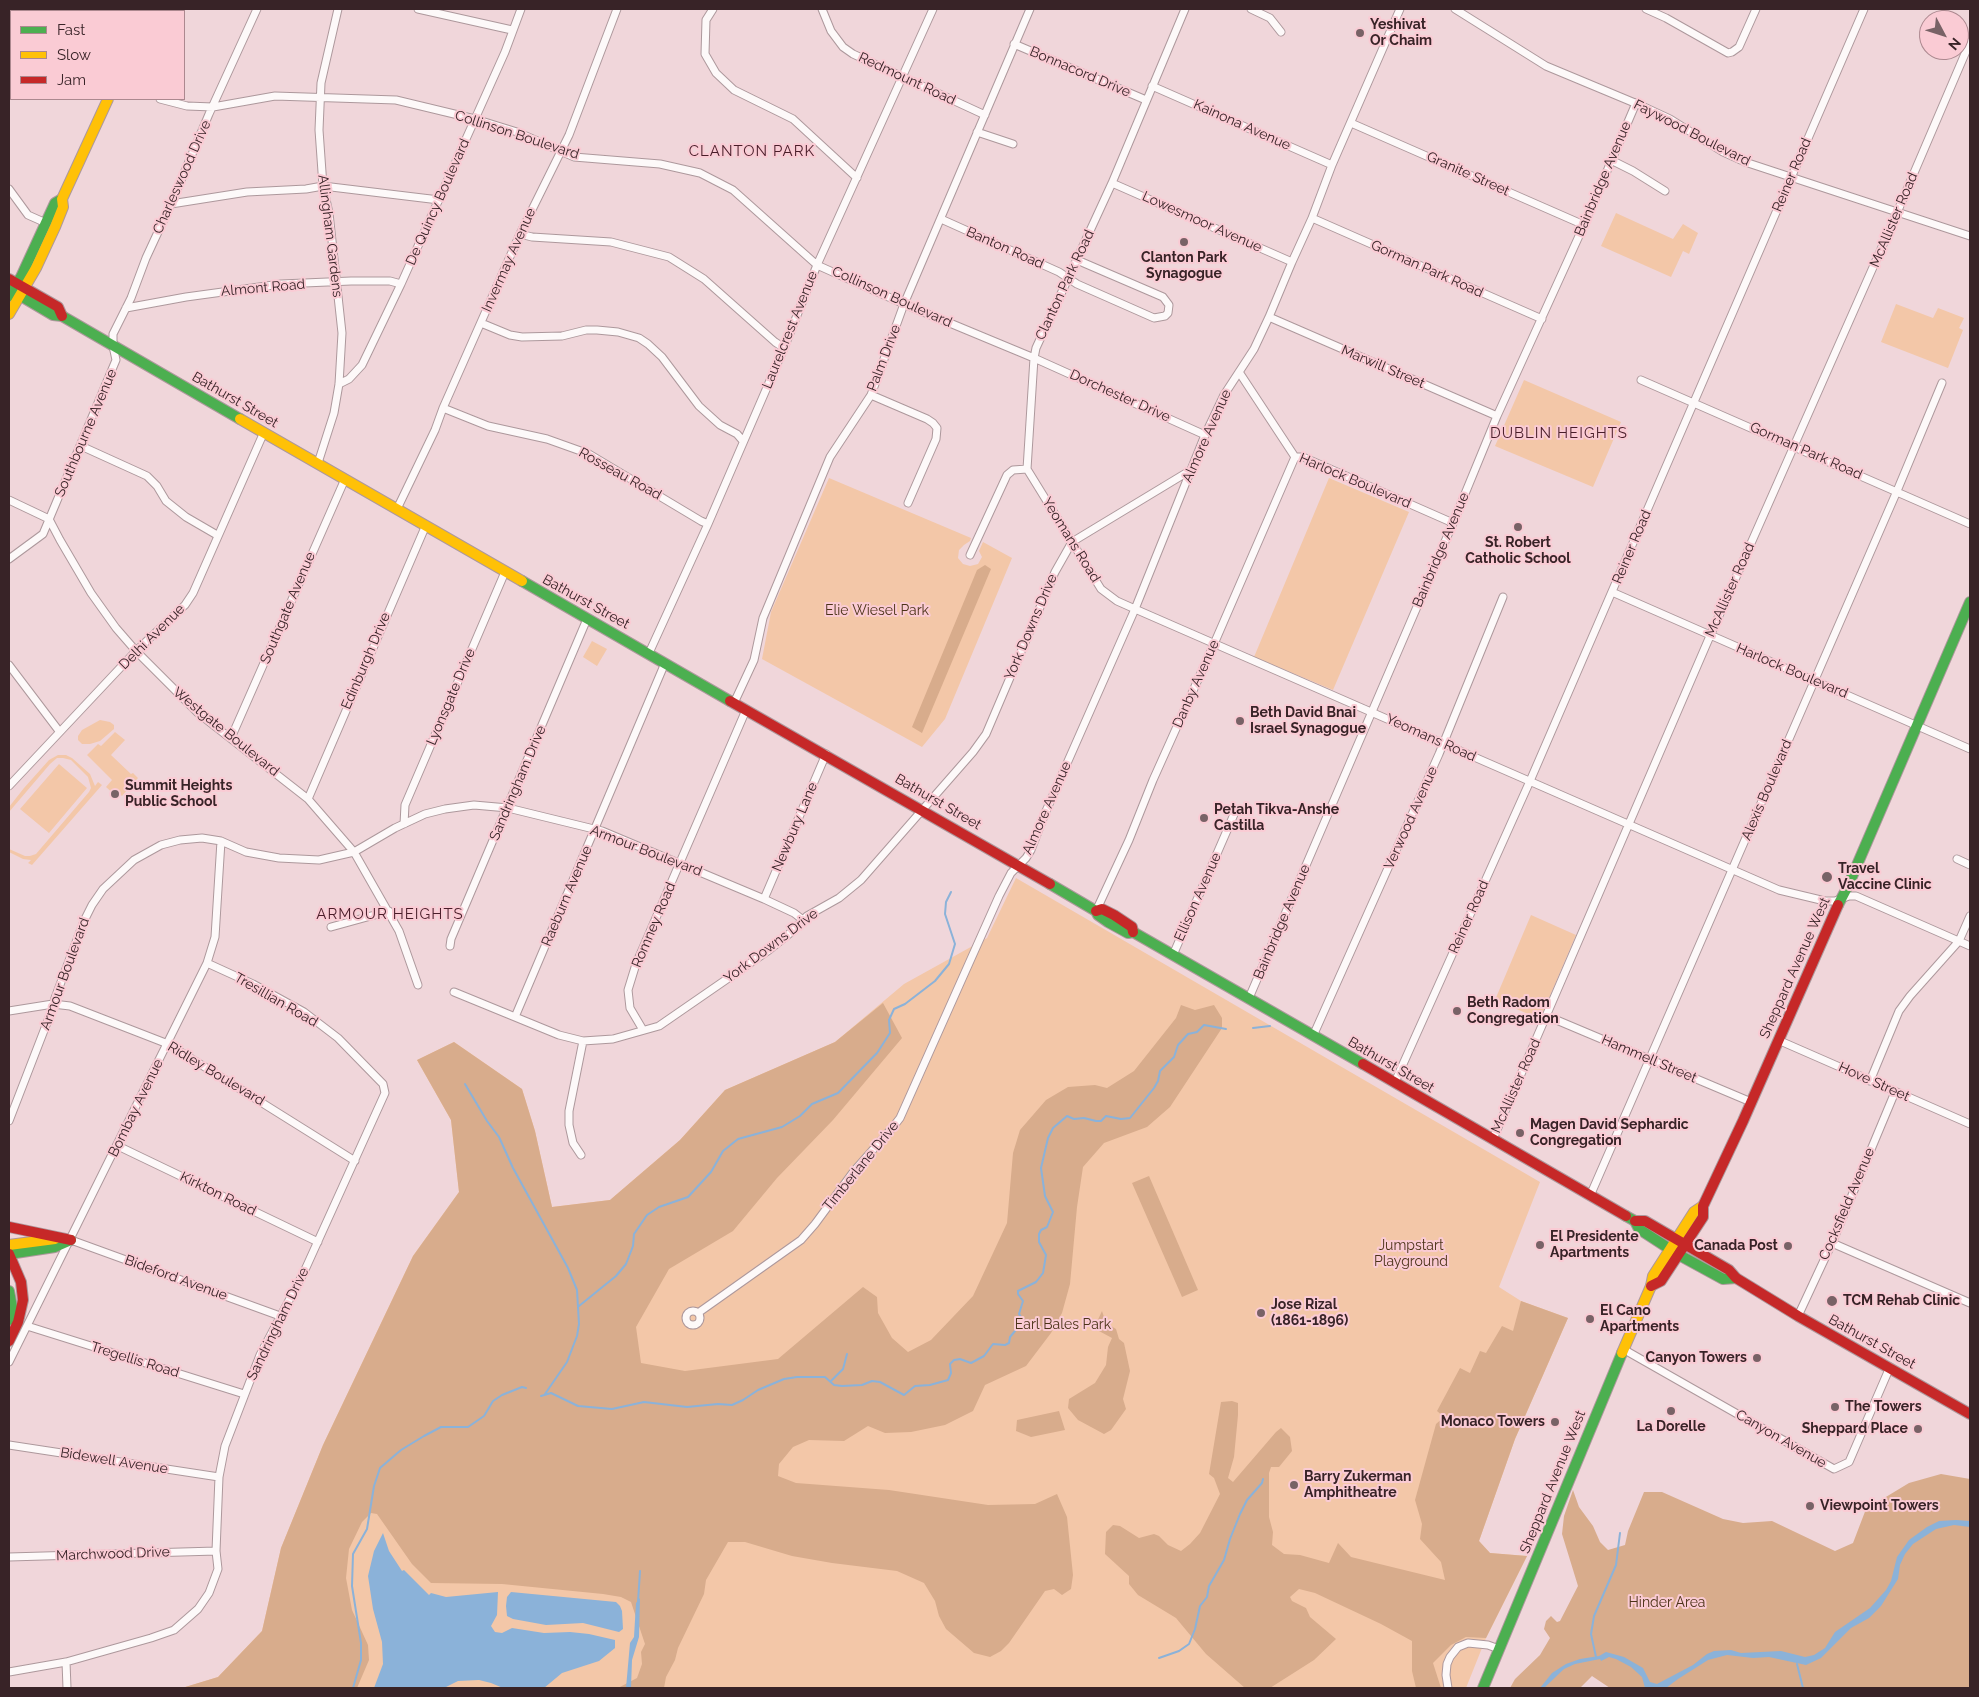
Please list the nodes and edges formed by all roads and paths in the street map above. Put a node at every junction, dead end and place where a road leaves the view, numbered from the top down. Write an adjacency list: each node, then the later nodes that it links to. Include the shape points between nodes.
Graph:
1 (257, 9): 29 (street, Charleswood Drive)
2 (338, 9): 24 (street, Allingham Gardens)
3 (418, 9): 17 (street)
4 (521, 9): 18 (street, De Quincy Boulevard)
5 (617, 9): 35 (street, Invermay Avenue)
6 (712, 9): 38 (street, via 706,20 706,54 716,73 734,90 793,119)
7 (822, 9): 22 (street, Redmount Road, via 831,31 843,47)
8 (933, 9): 22 (street, Laurelcrest Avenue)
9 (1030, 9): 21 (street, Palm Drive)
10 (1185, 9): 23 (street, Clanton Park Road)
11 (1251, 9): 19 (street, via 1270,18)
12 (1400, 9): 32 (street, Almore Avenue)
13 (1455, 9): 28 (street, Faywood Boulevard, via 1546,66)
14 (1646, 9): 15 (street, via 1728,53 1739,48)
15 (1756, 9)
16 (1864, 9): 39 (street, Reiner Road)
17 (435, 10): 18 (street)
18 (512, 30): 31 (street, De Quincy Boulevard)
19 (1281, 32)
20 (1970, 42): 47 (street, McAllister Road)
21 (1014, 44): 27 (street, Bonnacord Drive); 30 (street, Palm Drive)
22 (903, 77): 30 (street, Redmount Road); 38 (street, Laurelcrest Avenue)
23 (1152, 86): 27 (street, Clanton Park Road); 37 (street, Kainona Avenue)
24 (320, 97): 29 (street, Collinson Boulevard, via 275,96); 31 (street, Collinson Boulevard, via 396,100); 41 (street, Allingham Gardens)
25 (105, 100): 44 (main road)
26 (164, 100): 29 (street, Collinson Boulevard, via 187,106)
27 (1146, 100): 40 (street, Clanton Park Road)
28 (1636, 102): 36 (street, Bainbridge Avenue); 39 (street, Faywood Boulevard, via 1723,152)
29 (213, 107): 46 (street, Charleswood Drive)
30 (985, 115): 33 (street, Palm Drive)
31 (475, 119): 35 (street, Collinson Boulevard, via 517,132); 45 (street, De Quincy Boulevard)
32 (1351, 123): 37 (street, Almore Avenue); 51 (street, Granite Street)
33 (977, 132): 34 (street); 49 (street, Palm Drive)
34 (1013, 144)
35 (561, 152): 52 (street, Invermay Avenue); 56 (street, Collinson Boulevard, via 574,157 660,164 700,173 733,190)
36 (1611, 160): 43 (street); 51 (street, Bainbridge Avenue)
37 (1332, 165): 48 (street, Almore Avenue)
38 (857, 178): 56 (street, Laurelcrest Avenue)
39 (1791, 178): 47 (street, Faywood Boulevard); 75 (street, Reiner Road)
40 (1112, 183): 54 (street, Clanton Park Road); 55 (street, Lowesmoor Avenue)
41 (323, 186): 45 (street); 46 (street, via 306,190 247,192); 58 (street, Allingham Gardens)
42 (9, 189): 50 (street, via 28,214)
43 (1665, 191)
44 (62, 200): 50 (main road, via 55,203); 60 (main road, via 63,207 55,227)
45 (439, 200): 59 (street, De Quincy Boulevard)
46 (172, 204): 62 (street, Charleswood Drive)
47 (1898, 212): 53 (street, Faywood Boulevard); 82 (street, McAllister Road)
48 (1312, 218): 55 (street, Almore Avenue); 65 (street, Gorman Park Road)
49 (941, 219): 57 (street, Banton Road); 61 (street, Palm Drive)
50 (46, 223): 60 (main road)
51 (1584, 225): 65 (street, Bainbridge Avenue)
52 (520, 234): 66 (street, Invermay Avenue); 68 (street, via 611,242 669,257 704,279)
53 (1970, 236)
54 (1077, 260): 57 (street, Clanton Park Road); 57 (street, Banton Road, via 1163,297 1169,305 1168,313 1154,318)
55 (1292, 262): 64 (street, Almore Avenue)
56 (817, 264): 61 (street, Collinson Boulevard); 68 (street, Laurelcrest Avenue)
57 (1069, 278): 69 (street, Clanton Park Road)
58 (336, 282): 59 (street, Almont Road, via 390,281); 62 (street, Almont Road, via 254,287); 73 (street, Allingham Gardens, via 342,333)
59 (401, 284): 73 (street, De Quincy Boulevard, via 362,365 349,380)
60 (14, 289): 63 (main road); 67 (main road, Bathurst Street, via 53,315 62,316)
61 (904, 304): 69 (street, Collinson Boulevard); 74 (street, Palm Drive)
62 (126, 308): 67 (street, Charleswood Drive, via 113,334)
63 (9, 314)
64 (1269, 317): 70 (street, Almore Avenue); 77 (street, Marwill Street)
65 (1542, 319): 77 (street, Bainbridge Avenue)
66 (481, 323): 76 (street, Invermay Avenue); 80 (street, via 522,337 562,336 598,330 638,338 662,357 699,406)
67 (113, 346): 78 (main road, Bathurst Street); 81 (street, Southbourne Avenue, via 116,360)
68 (784, 348): 80 (street, Laurelcrest Avenue)
69 (1034, 358): 79 (street, Dorchester Drive); 85 (street, Clanton Park Road)
70 (1240, 372): 79 (street, Almore Avenue, via 1224,395); 83 (street, Harlock Boulevard)
71 (1641, 380): 75 (street, Gorman Park Road)
72 (1942, 383): 88 (street, Alexis Boulevard)
73 (339, 384): 84 (street, Allingham Gardens, via 334,413)
74 (871, 395): 90 (street, via 927,419 936,428 936,439); 114 (street, Palm Drive, via 830,457 763,618 754,660)
75 (1694, 403): 82 (street, Gorman Park Road); 102 (street, Reiner Road)
76 (443, 408): 91 (street, Invermay Avenue); 94 (street, Rosseau Road, via 488,426 546,439 589,454)
77 (1497, 416): 93 (street, Bainbridge Avenue)
78 (264, 432): 84 (main road, Bathurst Street); 97 (street, Delhi Avenue)
79 (1205, 435): 86 (street, Almore Avenue)
80 (743, 441): 94 (street, Laurelcrest Avenue)
81 (81, 446): 92 (street, Southbourne Avenue); 97 (street, via 147,476 172,506)
82 (1794, 446): 88 (street, Gorman Park Road); 107 (street, McAllister Road)
83 (1295, 457): 93 (street, Harlock Boulevard); 108 (street, Danby Avenue)
84 (318, 463): 87 (main road, Bathurst Street)
85 (1027, 469): 98 (street, Yeomans Road); 99 (street, via 1013,470 1007,475)
86 (1191, 470): 98 (street, York Downs Drive); 105 (street, Almore Avenue)
87 (345, 478): 91 (main road, Bathurst Street); 119 (street, Southgate Avenue)
88 (1897, 491): 95 (street, Gorman Park Road); 113 (street, Alexis Boulevard)
89 (9, 500): 92 (street)
90 (908, 503)
91 (397, 509): 96 (main road, Bathurst Street)
92 (49, 519): 100 (street, Southbourne Avenue, via 44,534); 109 (street, Westgate Boulevard, via 91,593)
93 (1453, 523): 116 (street, Bainbridge Avenue)
94 (708, 524): 110 (street, Laurelcrest Avenue)
95 (1970, 524)
96 (426, 525): 101 (main road, Bathurst Street); 125 (street, Edinburgh Drive)
97 (217, 535): 109 (street, Delhi Avenue, via 185,605)
98 (1072, 542): 105 (street, Yeomans Road, via 1101,589); 127 (street, York Downs Drive, via 1055,572 986,734)
99 (970, 555)
100 (9, 559)
101 (505, 572): 106 (main road, Bathurst Street); 129 (street, Lyonsgate Drive, via 404,805)
102 (1612, 592): 107 (street, Harlock Boulevard); 123 (street, Reiner Road)
103 (1503, 597): 120 (street, Verwood Avenue)
104 (1970, 602): 117 (main road, Sheppard Avenue West)
105 (1135, 609): 108 (street, Yeomans Road); 136 (street, Almore Avenue, via 1031,850)
106 (586, 619): 110 (main road, Bathurst Street); 126 (street, Sandringham Drive)
107 (1710, 636): 113 (street, Harlock Boulevard); 130 (street, McAllister Road)
108 (1214, 644): 116 (street, Yeomans Road); 142 (street, Danby Avenue)
109 (136, 651): 118 (street, Delhi Avenue); 119 (street, Westgate Boulevard, via 183,699)
110 (649, 653): 111 (main road, Bathurst Street)
111 (665, 663): 114 (main road, Bathurst Street); 131 (street, Raeburn Avenue)
112 (9, 665): 118 (street)
113 (1814, 680): 117 (street, Harlock Boulevard); 138 (street, Alexis Boulevard)
114 (734, 703): 115 (main road, Bathurst Street)
115 (746, 710): 122 (main road, Bathurst Street); 135 (street, Romney Road)
116 (1373, 712): 120 (street, Yeomans Road); 153 (street, Bainbridge Avenue)
117 (1917, 725): 121 (street, Harlock Boulevard); 140 (main road, Sheppard Avenue West)
118 (60, 731): 124 (street, Delhi Avenue)
119 (231, 738): 125 (street, Westgate Boulevard)
120 (1444, 744): 123 (street, Yeomans Road); 159 (street, Verwood Avenue)
121 (1970, 749)
122 (826, 754): 127 (main road, Bathurst Street); 139 (street, Newbury Lane)
123 (1530, 781): 130 (street, Yeomans Road); 165 (street, Reiner Road)
124 (9, 786)
125 (308, 798): 133 (street, Westgate Boulevard)
126 (508, 808): 129 (street, Armour Boulevard, via 474,805 445,809); 131 (street, Armour Boulevard); 147 (street, Sandringham Drive)
127 (923, 810): 136 (main road, Bathurst Street); 144 (street, York Downs Drive, via 861,880 839,898)
128 (1235, 812): 149 (street, Ellison Avenue)
129 (404, 824): 133 (street, Armour Boulevard)
130 (1630, 825): 138 (street, Yeomans Road); 156 (street, McAllister Road)
131 (595, 829): 135 (street, Armour Boulevard); 157 (street, Raeburn Avenue)
132 (221, 841): 133 (street, Armour Boulevard, via 246,852 279,858 319,860); 150 (street, Bombay Avenue, via 215,937); 154 (street, Armour Boulevard, via 202,838 161,845 122,870 103,889 88,913)
133 (354, 852): 141 (street, Westgate Boulevard)
134 (1957, 859): 137 (street)
135 (681, 863): 139 (street, Armour Boulevard); 158 (street, Romney Road, via 636,964 628,990 630,1008)
136 (1018, 865): 142 (main road, Bathurst Street); 185 (street, Timberlane Drive, via 999,896 897,1122 863,1159 800,1240)
137 (1970, 865)
138 (1733, 870): 140 (street, Yeomans Road, via 1779,890 1808,898); 163 (street, Alexis Boulevard)
139 (764, 899): 144 (street, Armour Boulevard)
140 (1841, 899): 146 (street, Yeomans Road, via 1856,896); 160 (main road, Sheppard Avenue West)
141 (389, 911): 145 (street); 151 (street, Westgate Boulevard)
142 (1096, 911): 149 (main road, Bathurst Street, via 1102,909 1117,917 1132,927 1133,932)
143 (1970, 916): 146 (street)
144 (802, 920): 158 (street, York Downs Drive, via 769,950 659,1026)
145 (331, 927)
146 (1959, 941): 148 (street, Yeomans Road); 164 (street, via 1899,1011)
147 (450, 946)
148 (1970, 946)
149 (1173, 955): 153 (main road, Bathurst Street)
150 (207, 963): 162 (street, Bombay Avenue); 166 (street, Tresillian Road, via 304,1012 338,1038)
151 (418, 985)
152 (454, 992): 157 (street, York Downs Drive)
153 (1250, 998): 159 (main road, Bathurst Street)
154 (53, 1004): 155 (street, Ridley Boulevard); 162 (street, Ridley Boulevard, via 70,1006); 169 (street, Armour Boulevard)
155 (9, 1011)
156 (1547, 1016): 163 (street, Hammell Street); 171 (street, McAllister Road)
157 (515, 1017): 161 (street, York Downs Drive, via 559,1036)
158 (643, 1030): 161 (street, York Downs Drive, via 613,1039)
159 (1313, 1036): 165 (main road, Bathurst Street)
160 (1778, 1040): 164 (street, Hove Street); 168 (main road, Sheppard Avenue West)
161 (583, 1041): 173 (street, via 569,1111 573,1143)
162 (168, 1044): 172 (street, Bombay Avenue); 174 (street, Ridley Boulevard)
163 (1650, 1060): 168 (street, Hammell Street); 175 (street, Alexis Boulevard)
164 (1870, 1080): 167 (street, Hove Street)
165 (1395, 1082): 171 (main road, Bathurst Street)
166 (383, 1084): 174 (street, Sandringham Drive, via 384,1093)
167 (1895, 1092): 170 (street, Hove Street); 179 (street, Cocksfield Avenue)
168 (1751, 1102): 181 (main road, Sheppard Avenue West, via 1704,1206 1704,1218)
169 (9, 1121)
170 (1970, 1124)
171 (1493, 1139): 175 (main road, Bathurst Street)
172 (118, 1146): 177 (street, Bombay Avenue); 178 (street, Kirkton Road)
173 (581, 1155)
174 (355, 1161): 178 (street, Sandringham Drive)
175 (1590, 1196): 181 (main road, Bathurst Street, via 1635,1221 1639,1229)
176 (9, 1227): 177 (main road)
177 (71, 1240): 180 (main road, via 52,1239); 182 (main road, via 55,1248); 186 (street, Bideford Avenue); 189 (street, Bombay Avenue)
178 (318, 1242): 186 (street, Sandringham Drive)
179 (1832, 1242): 184 (street); 187 (street, Cocksfield Avenue)
180 (9, 1245)
181 (1677, 1248): 187 (main road, Bathurst Street, via 1723,1279 1736,1278); 191 (main road, Sheppard Avenue West, via 1661,1281 1651,1286)
182 (9, 1254): 190 (main road, via 21,1282 22,1300 18,1322)
183 (9, 1292): 188 (main road, via 12,1307)
184 (1970, 1302)
185 (698, 1313)
186 (280, 1316): 194 (street, Sandringham Drive)
187 (1798, 1316): 193 (main road, Bathurst Street)
188 (9, 1320)
189 (27, 1326): 192 (street, Bombay Avenue); 194 (street, Tregellis Road)
190 (9, 1341)
191 (1623, 1349): 193 (street, Canyon Avenue, via 1834,1469 1850,1462); 200 (main road, Sheppard Avenue West)
192 (9, 1362)
193 (1890, 1367): 195 (main road, Bathurst Street)
194 (244, 1394): 197 (street, Sandringham Drive, via 225,1446)
195 (1970, 1414)
196 (9, 1445): 197 (street, Bidewell Avenue)
197 (219, 1477): 198 (street, Sandringham Drive)
198 (216, 1551): 199 (street, Marchwood Drive); 201 (street, Sandringham Drive, via 218,1569 210,1593 198,1609 174,1630)
199 (9, 1557)
200 (1499, 1649): 203 (main road, Sheppard Avenue West); 205 (street, via 1468,1643 1458,1647 1447,1664)
201 (66, 1662): 202 (street, Sandringham Drive); 204 (street)
202 (9, 1672)
203 (1483, 1686)
204 (68, 1688)
205 (1448, 1688)

